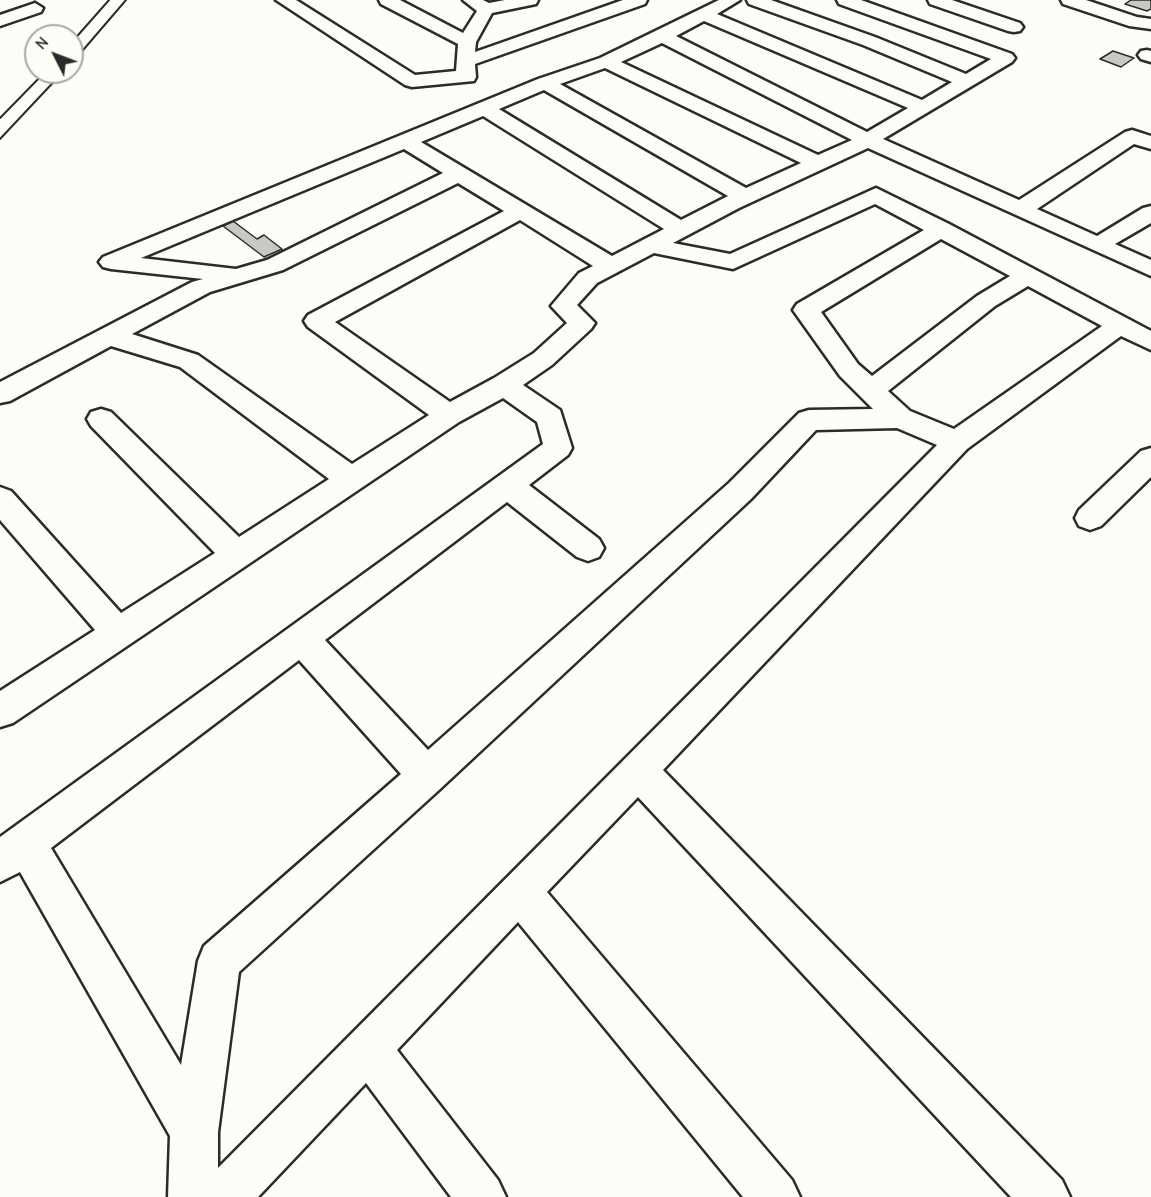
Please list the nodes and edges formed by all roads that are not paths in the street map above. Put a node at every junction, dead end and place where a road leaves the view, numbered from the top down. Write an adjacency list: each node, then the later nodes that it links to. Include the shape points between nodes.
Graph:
1 (284, 0): 19 (street, via 412,81)
2 (387, 0): 17 (street)
3 (530, 0): 10 (street)
4 (639, 0): 19 (street)
5 (732, 0): 12 (street)
6 (755, 0): 20 (street)
7 (845, 0): 20 (street, via 1006,58)
8 (936, 0): 15 (street)
9 (1069, 0): 14 (street)
10 (478, 5): 17 (street)
11 (35, 8): 13 (street)
12 (704, 15): 16 (street); 23 (street)
13 (0, 21)
14 (1151, 24)
15 (1014, 27)
16 (662, 36): 18 (street); 25 (street)
17 (467, 42): 19 (street)
18 (606, 62): 21 (street); 28 (street)
19 (465, 69): 22 (street)
20 (966, 81): 23 (street)
21 (545, 83): 22 (street); 30 (street)
22 (506, 99): 24 (street)
23 (922, 107): 25 (street)
24 (484, 108): 26 (street); 34 (street)
25 (868, 140): 28 (street); 31 (street)
26 (405, 141): 29 (street); 40 (street, via 111,262)
27 (1151, 143): 31 (street, via 1132,136)
28 (818, 163): 30 (street)
29 (459, 174): 32 (street); 40 (street, via 274,265)
30 (744, 196): 34 (street)
31 (1021, 209): 36 (street)
32 (520, 211): 38 (street); 48 (street, via 318,321)
33 (1151, 213): 36 (street)
34 (680, 229): 37 (street)
35 (941, 229): 37 (street, via 876,195 733,262); 41 (street); 46 (street, via 806,310 849,370)
36 (1099, 244): 39 (street)
37 (651, 245): 38 (street)
38 (611, 266): 45 (street, via 588,278 563,306 582,323 543,359)
39 (1151, 269)
40 (240, 275): 43 (street, via 201,287)
41 (1027, 276): 42 (street); 46 (street, via 986,301)
42 (1120, 326): 44 (street); 51 (street)
43 (109, 336): 47 (street); 53 (street, via 189,361)
44 (1151, 342)
45 (504, 385): 48 (street); 54 (street, via 550,417 558,448)
46 (871, 390): 49 (street)
47 (0, 394)
48 (449, 415): 53 (street)
49 (900, 418): 51 (street); 63 (street, via 809,420 740,491)
50 (101, 419): 58 (street)
51 (957, 442): 62 (street)
52 (1151, 459): 56 (street)
53 (352, 480): 58 (street)
54 (507, 485): 57 (street); 60 (street)
55 (0, 499): 59 (street)
56 (1090, 518)
57 (588, 548)
58 (237, 555): 59 (street)
59 (118, 633): 61 (street)
60 (302, 639): 63 (street); 64 (street)
61 (0, 711)
62 (638, 771): 65 (street); 72 (street)
63 (427, 777): 67 (street, via 219,961)
64 (13, 853): 67 (street)
65 (520, 892): 66 (street); 71 (street)
66 (368, 1049): 69 (street); 70 (street)
67 (194, 1132): 68 (street)
68 (194, 1197)
69 (224, 1197)
70 (481, 1197)
71 (775, 1197)
72 (1045, 1197)

